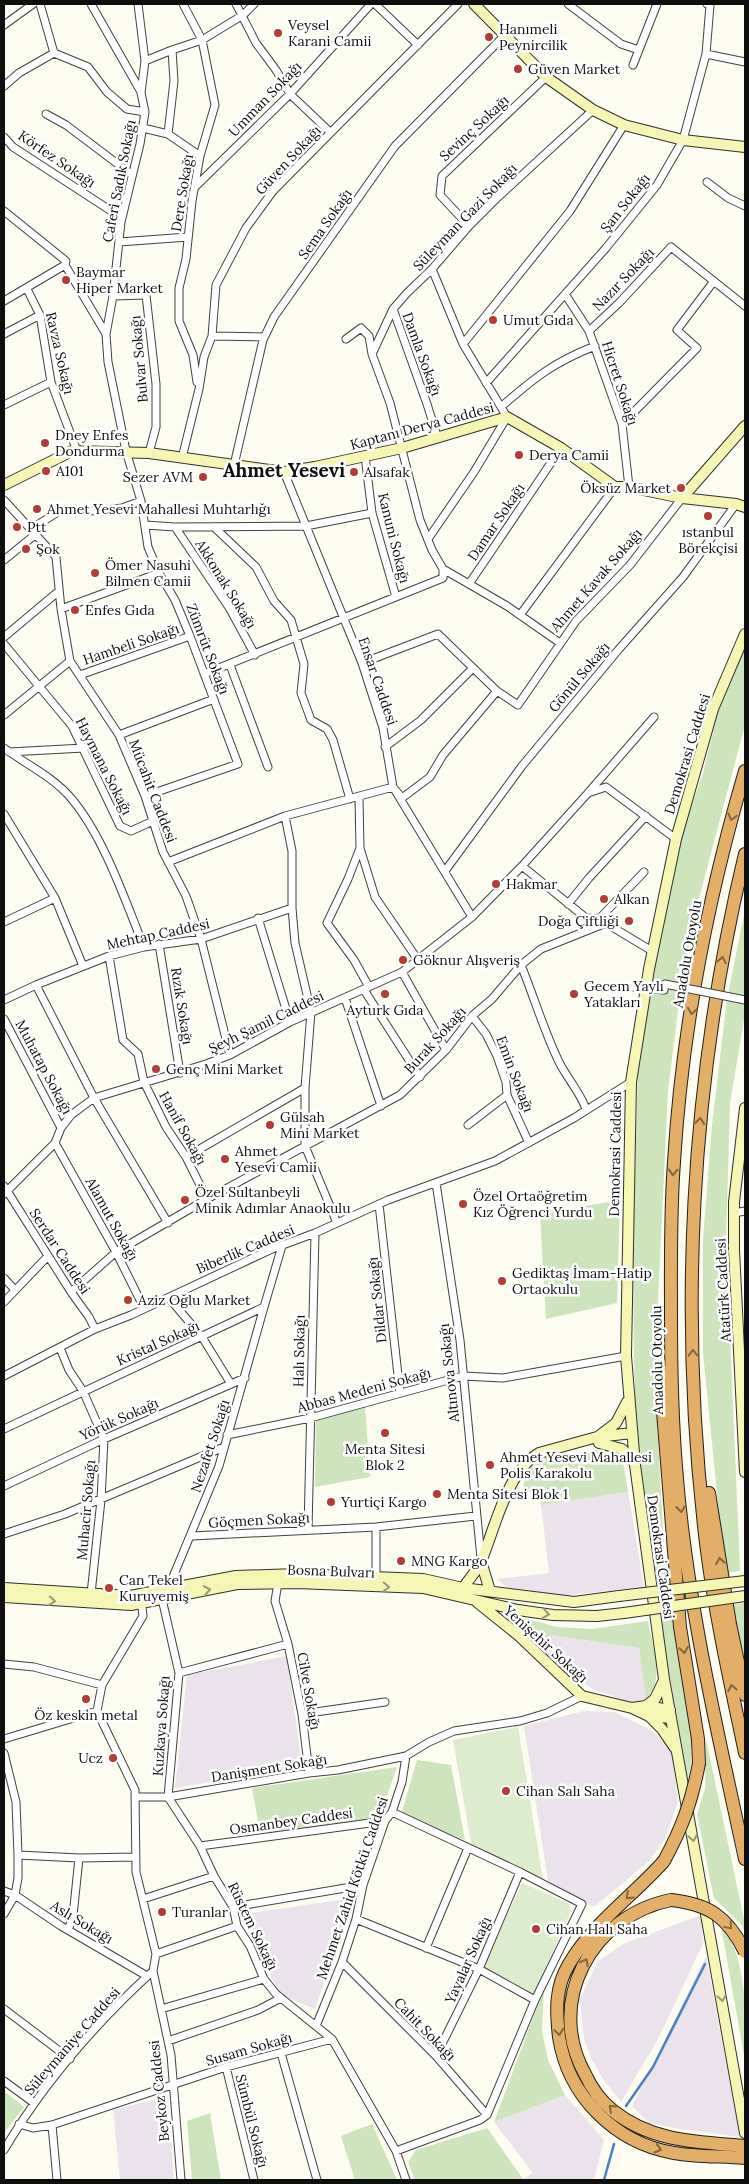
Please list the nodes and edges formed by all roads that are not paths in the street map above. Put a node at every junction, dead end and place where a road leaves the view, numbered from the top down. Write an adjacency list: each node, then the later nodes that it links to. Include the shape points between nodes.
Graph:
1 (33, 4): 16 (street)
2 (40, 4): 22 (street)
3 (91, 4): 29 (street)
4 (138, 4): 24 (street, Caferi Sadık Sokağı)
5 (183, 4): 18 (street, Dere Sokağı)
6 (236, 4): 15 (street)
7 (254, 4): 15 (street)
8 (371, 4): 30 (street, Umman Sokağı)
9 (375, 4): 19 (street)
10 (458, 4): 19 (street, Güven Sokağı)
11 (568, 4): 21 (street, via 621,44)
12 (657, 4): 21 (street)
13 (707, 4): 23 (street, Şan Sokağı, via 710,5)
14 (481, 6): 17 (street)
15 (243, 15): 18 (street); 30 (street, via 256,43)
16 (4, 25)
17 (504, 36): 27 (street); 65 (street, Sema Sokağı, via 395,146 274,317)
18 (202, 40): 20 (street); 41 (street, Dere Sokağı, via 215,105)
19 (418, 45): 36 (street, Güven Sokağı)
20 (172, 50): 24 (street); 37 (street, via 174,81)
21 (639, 50): 26 (street)
22 (54, 53): 28 (street, via 19,73); 32 (street, via 88,67 107,92 128,109)
23 (706, 54): 25 (street); 39 (street, Şan Sokağı)
24 (145, 61): 29 (street, Caferi Sadık Sokağı)
25 (745, 62)
26 (633, 65)
27 (546, 77): 31 (street); 48 (street, Sevinç Sokağı, via 442,176 440,195)
28 (4, 86)
29 (141, 92): 32 (street, Caferi Sadık Sokağı)
30 (290, 94): 36 (street); 44 (street, Umman Sokağı)
31 (592, 110): 34 (street); 48 (street, Süleyman Gazi Sokağı)
32 (145, 112): 35 (street, Caferi Sadık Sokağı)
33 (46, 114): 42 (street)
34 (624, 125): 39 (street); 67 (street, via 570,211)
35 (143, 128): 37 (street); 42 (street, Caferi Sadık Sokağı)
36 (330, 132): 64 (street, Güven Sokağı, via 273,191 246,228 216,285)
37 (168, 134): 41 (street)
38 (4, 137): 47 (street, Körfez Sokağı, via 13,147)
39 (683, 140): 40 (street); 55 (street, Şan Sokağı, via 657,185)
40 (745, 147)
41 (200, 156): 44 (street, Dere Sokağı)
42 (132, 174): 47 (street, Caferi Sadık Sokağı)
43 (706, 182): 45 (street)
44 (195, 187): 49 (street, Dere Sokağı)
45 (745, 206)
46 (4, 211): 51 (street, via 66,261)
47 (122, 218): 50 (street, Caferi Sadık Sokağı)
48 (469, 226): 52 (street, Süleyman Gazi Sokağı)
49 (188, 237): 50 (street); 72 (street, Dere Sokağı, via 179,288 179,322 193,355)
50 (119, 242): 56 (street, Caferi Sadık Sokağı)
51 (65, 265): 54 (street); 63 (street)
52 (432, 269): 59 (street, Süleyman Gazi Sokağı); 67 (street)
53 (714, 281): 58 (street, Nazır Sokağı); 61 (street, Nazır Sokağı, via 671,247); 76 (street, via 677,330 697,348)
54 (27, 289): 57 (street); 60 (street, Ravza Sokağı)
55 (565, 294): 61 (street, Hicret Sokağı); 71 (street, Şan Sokağı)
56 (114, 296): 63 (street, Caferi Sadık Sokağı); 83 (street, Bulvar Sokağı, via 146,295 156,384 156,427)
57 (4, 301)
58 (745, 306)
59 (393, 310): 69 (street, Süleyman Gazi Sokağı); 78 (street, Damla Sokağı)
60 (40, 315): 62 (street); 70 (street, Ravza Sokağı)
61 (589, 331): 68 (street, Hicret Sokağı)
62 (4, 334)
63 (106, 334): 82 (street, Zümrüt Sokağı, via 108,362)
64 (212, 336): 65 (street); 72 (street, Güven Sokağı, via 204,357)
65 (264, 337): 86 (street, Sema Sokağı)
66 (346, 339): 69 (street, via 360,328 369,336)
67 (463, 344): 71 (street)
68 (595, 346): 74 (street, via 536,376); 76 (street, Hicret Sokağı)
69 (372, 354): 79 (street)
70 (51, 382): 73 (street); 81 (street, Ravza Sokağı)
71 (486, 383): 74 (street)
72 (199, 390): 85 (street, Güven Sokağı)
73 (4, 405)
74 (501, 407): 75 (street)
75 (507, 417): 78 (street, Kaptanı Derya Caddesi); 80 (street, Kaptanı Derya Caddesi); 101 (street)
76 (622, 424): 90 (street, Hicret Sokağı)
77 (745, 426): 91 (street, Ahmet Kavak Sokağı)
78 (437, 436): 79 (street, Kaptanı Derya Caddesi)
79 (402, 448): 84 (street, Kaptanı Derya Caddesi); 101 (street)
80 (561, 448): 89 (street, Kaptanı Derya Caddesi); 105 (street, Damar Sokağı)
81 (77, 451): 82 (street, Kaptanı Derya Caddesi); 88 (street, Kaptanı Derya Caddesi)
82 (126, 451): 83 (street, Kaptanı Derya Caddesi); 93 (street, Zümrüt Sokağı)
83 (149, 453): 85 (street, Kaptanı Derya Caddesi)
84 (365, 456): 87 (street, Kaptanı Derya Caddesi); 95 (street, Kanuni Sokağı)
85 (182, 458): 86 (street, Kaptanı Derya Caddesi)
86 (234, 465): 87 (street, Kaptanı Derya Caddesi)
87 (284, 472): 98 (street, Ensar Caddesi)
88 (4, 485)
89 (615, 487): 90 (street); 109 (street)
90 (629, 487): 91 (street)
91 (682, 498): 94 (street); 115 (street, Ahmet Kavak Sokağı, via 630,565 576,621)
92 (4, 500): 100 (street, Mücahit Caddesi)
93 (141, 501): 96 (street, Zümrüt Sokağı); 100 (street, via 103,511 61,510)
94 (741, 505): 149 (street, Gönül Sokağı, via 522,766)
95 (372, 513): 98 (street); 107 (street, Kanuni Sokağı)
96 (145, 525): 99 (street); 104 (street, Zümrüt Sokağı, via 148,547)
97 (214, 526): 98 (street); 99 (street); 114 (street, via 256,567 274,601 290,620)
98 (306, 526): 110 (street, Ensar Caddesi)
99 (175, 527): 117 (street, Akkonak Sokağı, via 230,609)
100 (34, 531): 102 (street); 106 (street, Mücahit Caddesi, via 56,557)
101 (428, 540): 103 (street)
102 (4, 560)
103 (444, 569): 105 (street); 107 (street, via 443,578)
104 (159, 572): 108 (street); 112 (street, Zümrüt Sokağı)
105 (470, 584): 109 (street)
106 (60, 591): 108 (street, Mücahit Caddesi); 113 (street)
107 (396, 597): 110 (street)
108 (61, 609): 118 (street, Mücahit Caddesi)
109 (520, 615): 115 (street)
110 (343, 620): 114 (street); 119 (street, Ensar Caddesi)
111 (745, 634): 144 (street, Demokrasi Caddesi, via 713,708)
112 (190, 636): 122 (street, Zümrüt Sokağı); 123 (street, Hambeli Sokağı)
113 (4, 637)
114 (296, 638): 117 (street); 139 (street, via 304,664 301,693 311,720 327,729 333,740)
115 (560, 643): 125 (street, Ahmet Kavak Sokağı, via 518,705)
116 (4, 644): 124 (street, Haymana Sokağı)
117 (254, 656): 120 (street)
118 (70, 661): 123 (street, Mücahit Caddesi); 124 (street)
119 (362, 663): 121 (street, Ahmet Kavak Sokağı, via 438,634); 130 (street, Ensar Caddesi, via 383,728)
120 (230, 665): 122 (street); 133 (street)
121 (473, 668): 125 (street, Ahmet Kavak Sokağı); 130 (street, via 421,720)
122 (204, 674): 126 (street, Zümrüt Sokağı)
123 (80, 675): 129 (street, Mücahit Caddesi)
124 (39, 685): 127 (street); 131 (street, Haymana Sokağı, via 72,726)
125 (497, 691): 135 (street, via 444,754 430,777 402,798)
126 (214, 699): 129 (street); 137 (street, Zümrüt Sokağı, via 238,764)
127 (4, 715)
128 (654, 717): 136 (street)
129 (119, 735): 137 (street, Mücahit Caddesi)
130 (385, 747): 135 (street, Ensar Caddesi)
131 (84, 748): 132 (street); 143 (street, Haymana Sokağı, via 120,826 131,831)
132 (6, 750): 160 (street, via 42,771 72,798 98,840)
133 (268, 766)
134 (745, 770): 204 (highway, Anadolu Otoyolu, one-way to 204, via 712,896 694,998 674,1160)
135 (393, 787): 138 (street); 149 (street, Ensar Caddesi)
136 (588, 793): 142 (street, via 606,787); 148 (street, Şeyh Şamil Caddesi)
137 (145, 796): 143 (street, Mücahit Caddesi)
138 (358, 798): 139 (street); 145 (street)
139 (350, 799): 141 (street)
140 (4, 814): 151 (street)
141 (285, 816): 147 (street); 153 (street, via 292,851)
142 (646, 816): 144 (street); 152 (street)
143 (153, 821): 147 (street, Mücahit Caddesi)
144 (676, 839): 161 (street, Demokrasi Caddesi)
145 (360, 848): 163 (street, via 375,898); 169 (street, via 327,923 354,960)
146 (745, 854): 223 (highway, one-way to 146, via 695,1162 717,986)
147 (168, 862): 158 (street, Mücahit Caddesi, via 186,896)
148 (522, 866): 152 (street); 154 (street, Şeyh Şamil Caddesi)
149 (445, 871): 154 (street, Ensar Caddesi)
150 (644, 872): 157 (street)
151 (55, 898): 156 (street); 165 (street)
152 (568, 904): 157 (street, via 586,918)
153 (292, 908): 155 (street, Mehtap Caddesi); 173 (street, via 295,942)
154 (472, 917): 163 (street, Şeyh Şamil Caddesi)
155 (258, 918): 158 (street, Mehtap Caddesi); 176 (street)
156 (4, 919)
157 (602, 921): 161 (street); 164 (street, Burak Sokağı, via 541,949)
158 (201, 940): 159 (street, Mehtap Caddesi); 178 (street, Mücahit Caddesi)
159 (159, 944): 160 (street, Mehtap Caddesi); 179 (street, Rızık Sokağı)
160 (144, 947): 162 (street, Mehtap Caddesi)
161 (652, 951): 182 (street, Demokrasi Caddesi)
162 (109, 956): 165 (street, Mehtap Caddesi); 181 (street, Hanif Sokağı, via 123,1040 138,1054)
163 (418, 960): 166 (street, Şeyh Şamil Caddesi)
164 (521, 965): 174 (street, Burak Sokağı, via 492,999); 188 (street, via 546,1035)
165 (83, 966): 167 (street, Mehtap Caddesi)
166 (402, 972): 169 (street, Şeyh Şamil Caddesi); 177 (street)
167 (36, 985): 171 (street, Mehtap Caddesi); 185 (street)
168 (633, 987): 172 (street, bridge, via 664,990 665,984)
169 (367, 989): 170 (street, Şeyh Şamil Caddesi); 180 (street)
170 (345, 998): 173 (street, Şeyh Şamil Caddesi); 186 (street)
171 (4, 1000)
172 (745, 1000)
173 (311, 1012): 176 (street, Şeyh Şamil Caddesi); 183 (street)
174 (472, 1016): 177 (street, Burak Sokağı); 184 (street, Emin Sokağı, via 497,1056)
175 (4, 1019): 190 (street, Muhatap Sokağı)
176 (290, 1022): 178 (street, Şeyh Şamil Caddesi)
177 (446, 1050): 180 (street, Burak Sokağı)
178 (230, 1055): 179 (street, Şeyh Şamil Caddesi)
179 (180, 1072): 181 (street, Şeyh Şamil Caddesi)
180 (420, 1077): 186 (street, Burak Sokağı, via 400,1095)
181 (144, 1082): 185 (street, Şeyh Şamil Caddesi); 194 (street, Hanif Sokağı, via 166,1127)
182 (631, 1082): 188 (street, Biberlik Caddesi); 219 (street, Demokrasi Caddesi)
183 (304, 1088): 193 (street); 194 (street)
184 (507, 1095): 189 (street); 192 (street, Emin Sokağı)
185 (94, 1098): 190 (street, Şeyh Şamil Caddesi, via 71,1115); 201 (street)
186 (381, 1106): 193 (street, Burak Sokağı)
187 (745, 1108): 200 (street, Atatürk Caddesi)
188 (586, 1109): 192 (street, Biberlik Caddesi)
189 (468, 1126)
190 (62, 1128): 191 (street, Şeyh Şamil Caddesi)
191 (56, 1143): 196 (street, Şeyh Şamil Caddesi); 206 (street, Alamut Sokağı)
192 (529, 1143): 195 (street, Biberlik Caddesi, via 495,1160)
193 (305, 1146): 197 (street, Burak Sokağı); 202 (street)
194 (186, 1157): 197 (street, Hanif Sokağı)
195 (436, 1182): 198 (street, Biberlik Caddesi); 221 (street, Altınova Sokağı)
196 (5, 1190): 207 (street, Serdar Caddesi)
197 (207, 1199): 201 (street, Burak Sokağı)
198 (379, 1204): 202 (street, Biberlik Caddesi); 226 (street, Dildar Sokağı)
199 (745, 1211): 200 (street)
200 (734, 1213): 218 (street, Atatürk Caddesi)
201 (168, 1223): 206 (street, Burak Sokağı)
202 (337, 1223): 203 (street, Biberlik Caddesi)
203 (314, 1233): 205 (street, Biberlik Caddesi); 228 (street, Halı Sokağı)
204 (670, 1235): 288 (highway, Anadolu Otoyolu, one-way to 288, via 671,1396 676,1469 699,1639); 327 (highway, one-way to 327, bridge, via 662,1399 680,1627 699,1764 691,1802 664,1861 581,1945 559,1986 556,2013 567,2068 579,2092 598,2115 619,2131 648,2146 672,2153)
205 (282, 1246): 211 (street, Biberlik Caddesi); 213 (street)
206 (116, 1252): 210 (street, Burak Sokağı); 214 (street, Alamut Sokağı)
207 (48, 1256): 209 (street); 210 (street, Serdar Caddesi)
208 (4, 1278): 209 (street)
209 (15, 1290): 212 (street)
210 (71, 1292): 215 (street, Serdar Caddesi)
211 (169, 1298): 214 (street, Biberlik Caddesi); 216 (street)
212 (4, 1302)
213 (264, 1307): 216 (street, Kristal Sokağı); 222 (street, Nezafet Sokağı)
214 (144, 1308): 215 (street, Biberlik Caddesi)
215 (95, 1329): 217 (street, Biberlik Caddesi)
216 (202, 1337): 224 (street); 225 (street, Kristal Sokağı)
217 (60, 1348): 220 (street, Biberlik Caddesi); 225 (street, Muhacir Sokağı)
218 (743, 1354): 229 (street, Atatürk Caddesi)
219 (626, 1356): 221 (street, Abbas Medeni Sokağı, via 503,1378); 227 (street, Demokrasi Caddesi)
220 (4, 1376)
221 (463, 1376): 226 (street, Abbas Medeni Sokağı); 240 (street, Altınova Sokağı)
222 (245, 1378): 224 (street, Yörük Sokağı); 232 (street, Nezafet Sokağı)
223 (693, 1378): 266 (highway, one-way to 223, via 730,1624); 275 (highway, one-way to 223, via 707,1552)
224 (231, 1384): 233 (street, Yörük Sokağı)
225 (83, 1391): 230 (street, Kristal Sokağı); 233 (street, Muhacir Sokağı)
226 (400, 1393): 228 (street, Abbas Medeni Sokağı)
227 (628, 1396): 231 (street, Demokrasi Caddesi); 234 (street, via 620,1417)
228 (310, 1418): 232 (street, Abbas Medeni Sokağı); 242 (street, Halı Sokağı)
229 (744, 1426): 237 (street, Atatürk Caddesi)
230 (4, 1428)
231 (632, 1435): 234 (street); 236 (street, Demokrasi Caddesi)
232 (227, 1436): 235 (street, Nezafet Sokağı)
233 (104, 1439): 238 (street, Yörük Sokağı); 239 (street, Muhacir Sokağı)
234 (598, 1440): 236 (street, via 622,1449); 245 (street, via 568,1444 539,1453 525,1463 490,1532)
235 (224, 1447): 239 (street); 244 (street, Nezafet Sokağı)
236 (635, 1465): 264 (street, Demokrasi Caddesi)
237 (745, 1471)
238 (4, 1486)
239 (101, 1500): 243 (street); 253 (street, Muhacir Sokağı)
240 (476, 1516): 241 (street, Göçmen Sokağı); 245 (street, Altınova Sokağı)
241 (376, 1527): 242 (street, Göçmen Sokağı); 246 (street)
242 (308, 1530): 244 (street, Göçmen Sokağı)
243 (4, 1534)
244 (192, 1536): 251 (street, Nezafet Sokağı)
245 (482, 1561): 250 (street); 252 (street, Altınova Sokağı)
246 (376, 1577): 250 (street, Bosna Bulvarı, via 423,1579); 251 (street, Bosna Bulvarı, via 236,1576)
247 (745, 1581): 252 (street, Bosna Bulvarı, bridge, via 574,1602)
248 (278, 1583): 257 (street, Bosna Bulvarı, one-way to 248, via 237,1584); 258 (street, Bosna Bulvarı, one-way to 258, via 423,1588); 261 (street, Cilve Sokağı, via 275,1601)
249 (4, 1588): 253 (street, Bosna Bulvarı)
250 (463, 1588): 252 (street, Bosna Bulvarı)
251 (168, 1589): 256 (street, Bosna Bulvarı)
252 (490, 1591)
253 (91, 1594): 256 (street, Bosna Bulvarı)
254 (745, 1596): 259 (street, Bosna Bulvarı, one-way to 254, bridge, via 597,1616)
255 (4, 1597): 256 (street, Bosna Bulvarı, one-way to 256, via 131,1605)
256 (141, 1599): 257 (street, Bosna Bulvarı); 265 (street, via 143,1616)
257 (162, 1599): 263 (street, Kuzkaya Sokağı)
258 (474, 1600): 259 (street, Bosna Bulvarı); 260 (street, Yenişehir Sokağı)
259 (518, 1610): 260 (street, via 510,1620)
260 (518, 1635): 267 (street, Yenişehir Sokağı)
261 (288, 1644): 263 (street); 271 (street, Cilve Sokağı)
262 (4, 1664): 265 (street, via 34,1667)
263 (179, 1673): 280 (street, Kuzkaya Sokağı)
264 (664, 1679): 270 (street); 272 (street, Demokrasi Caddesi)
265 (102, 1685): 269 (street)
266 (745, 1695)
267 (582, 1696): 270 (street, Yenişehir Sokağı); 276 (street, Danişment Sokağı, via 547,1713 520,1721 454,1731)
268 (385, 1702): 271 (street)
269 (97, 1711): 273 (street); 279 (street, Beykoz Caddesi)
270 (647, 1711): 272 (street, Yenişehir Sokağı); 277 (street)
271 (302, 1714): 278 (street, Cilve Sokağı)
272 (671, 1714): 277 (street, Demokrasi Caddesi)
273 (4, 1739)
274 (4, 1753): 285 (street, via 16,1802)
275 (745, 1753)
276 (406, 1756): 278 (street, Danişment Sokağı, via 338,1770); 281 (street, Mehmet Zahid Kötkü Caddesi)
277 (679, 1756): 324 (street, Demokrasi Caddesi, one-way to 324)
278 (309, 1772): 280 (street, Danişment Sokağı)
279 (135, 1797): 280 (street, Danişment Sokağı); 286 (street, Beykoz Caddesi)
280 (168, 1797): 283 (street, Rüstem Sokağı)
281 (392, 1812): 282 (street, Mehmet Zahid Kötkü Caddesi); 284 (street)
282 (385, 1821): 283 (street, Osmanbey Caddesi); 291 (street, Mehmet Zahid Kötkü Caddesi)
283 (200, 1846): 290 (street, Rüstem Sokağı)
284 (468, 1848): 289 (street); 300 (street)
285 (18, 1855): 287 (street); 293 (street)
286 (135, 1857): 287 (street); 294 (street, Beykoz Caddesi)
287 (79, 1858): 299 (street)
288 (745, 1859)
289 (520, 1872): 304 (street, Yayalar Sokağı); 308 (street, via 582,1904)
290 (214, 1876): 294 (street); 295 (street, Rüstem Sokağı)
291 (363, 1885): 295 (street); 297 (street, Mehmet Zahid Kötkü Caddesi)
292 (4, 1891): 293 (street, Aslı Sokağı)
293 (15, 1894): 296 (street); 299 (street, Aslı Sokağı)
294 (143, 1899): 302 (street, Beykoz Caddesi)
295 (232, 1907): 298 (street, Rüstem Sokağı)
296 (4, 1914)
297 (356, 1919): 300 (street); 303 (street, Mehmet Zahid Kötkü Caddesi)
298 (237, 1926): 302 (street); 306 (street, Rüstem Sokağı, via 250,1946)
299 (68, 1930): 305 (street, Aslı Sokağı)
300 (426, 1948): 304 (street)
301 (745, 1952): 327 (highway, one-way to 301, bridge, via 667,2138 644,2130 611,2110 590,2085 578,2063 570,2034 569,2008 574,1982 590,1953 611,1930 637,1910 670,1900 689,1902 721,1916)
302 (156, 1954): 305 (street, Beykoz Caddesi)
303 (342, 1962): 311 (street, Mehmet Zahid Kötkü Caddesi); 315 (street, Cahit Sokağı)
304 (479, 1969): 308 (street); 315 (street, Yayalar Sokağı)
305 (150, 1973): 310 (street, Beykoz Caddesi); 316 (street, Süleymaniye Caddesi)
306 (264, 1979): 307 (street, Rüstem Sokağı); 310 (street)
307 (281, 1998): 311 (street, Rüstem Sokağı); 313 (street, via 258,2010)
308 (535, 2000): 321 (street)
309 (4, 2009): 316 (street)
310 (161, 2009): 313 (street, Beykoz Caddesi)
311 (316, 2026): 312 (street, Rüstem Sokağı)
312 (332, 2040): 314 (street, Susam Sokağı); 326 (street, Rüstem Sokağı)
313 (168, 2041): 319 (street, Beykoz Caddesi)
314 (281, 2053): 317 (street, Susam Sokağı); 331 (street)
315 (436, 2056): 321 (street, Cahit Sokağı)
316 (70, 2059): 320 (street, Süleymaniye Caddesi)
317 (226, 2067): 319 (street, Susam Sokağı); 330 (street, Sümbül Sokağı)
318 (4, 2082): 320 (street)
319 (173, 2086): 323 (street, Susam Sokağı); 329 (street, Beykoz Caddesi)
320 (34, 2103): 322 (street, Süleymaniye Caddesi)
321 (487, 2115): 326 (street)
322 (19, 2124): 323 (street, Susam Sokağı, via 33,2128); 325 (street, Süleymaniye Caddesi)
323 (52, 2124): 328 (street)
324 (745, 2132)
325 (4, 2150)
326 (396, 2151): 332 (street, Rüstem Sokağı)
327 (742, 2152)
328 (56, 2180)
329 (181, 2180)
330 (254, 2180)
331 (317, 2180)
332 (406, 2180)

